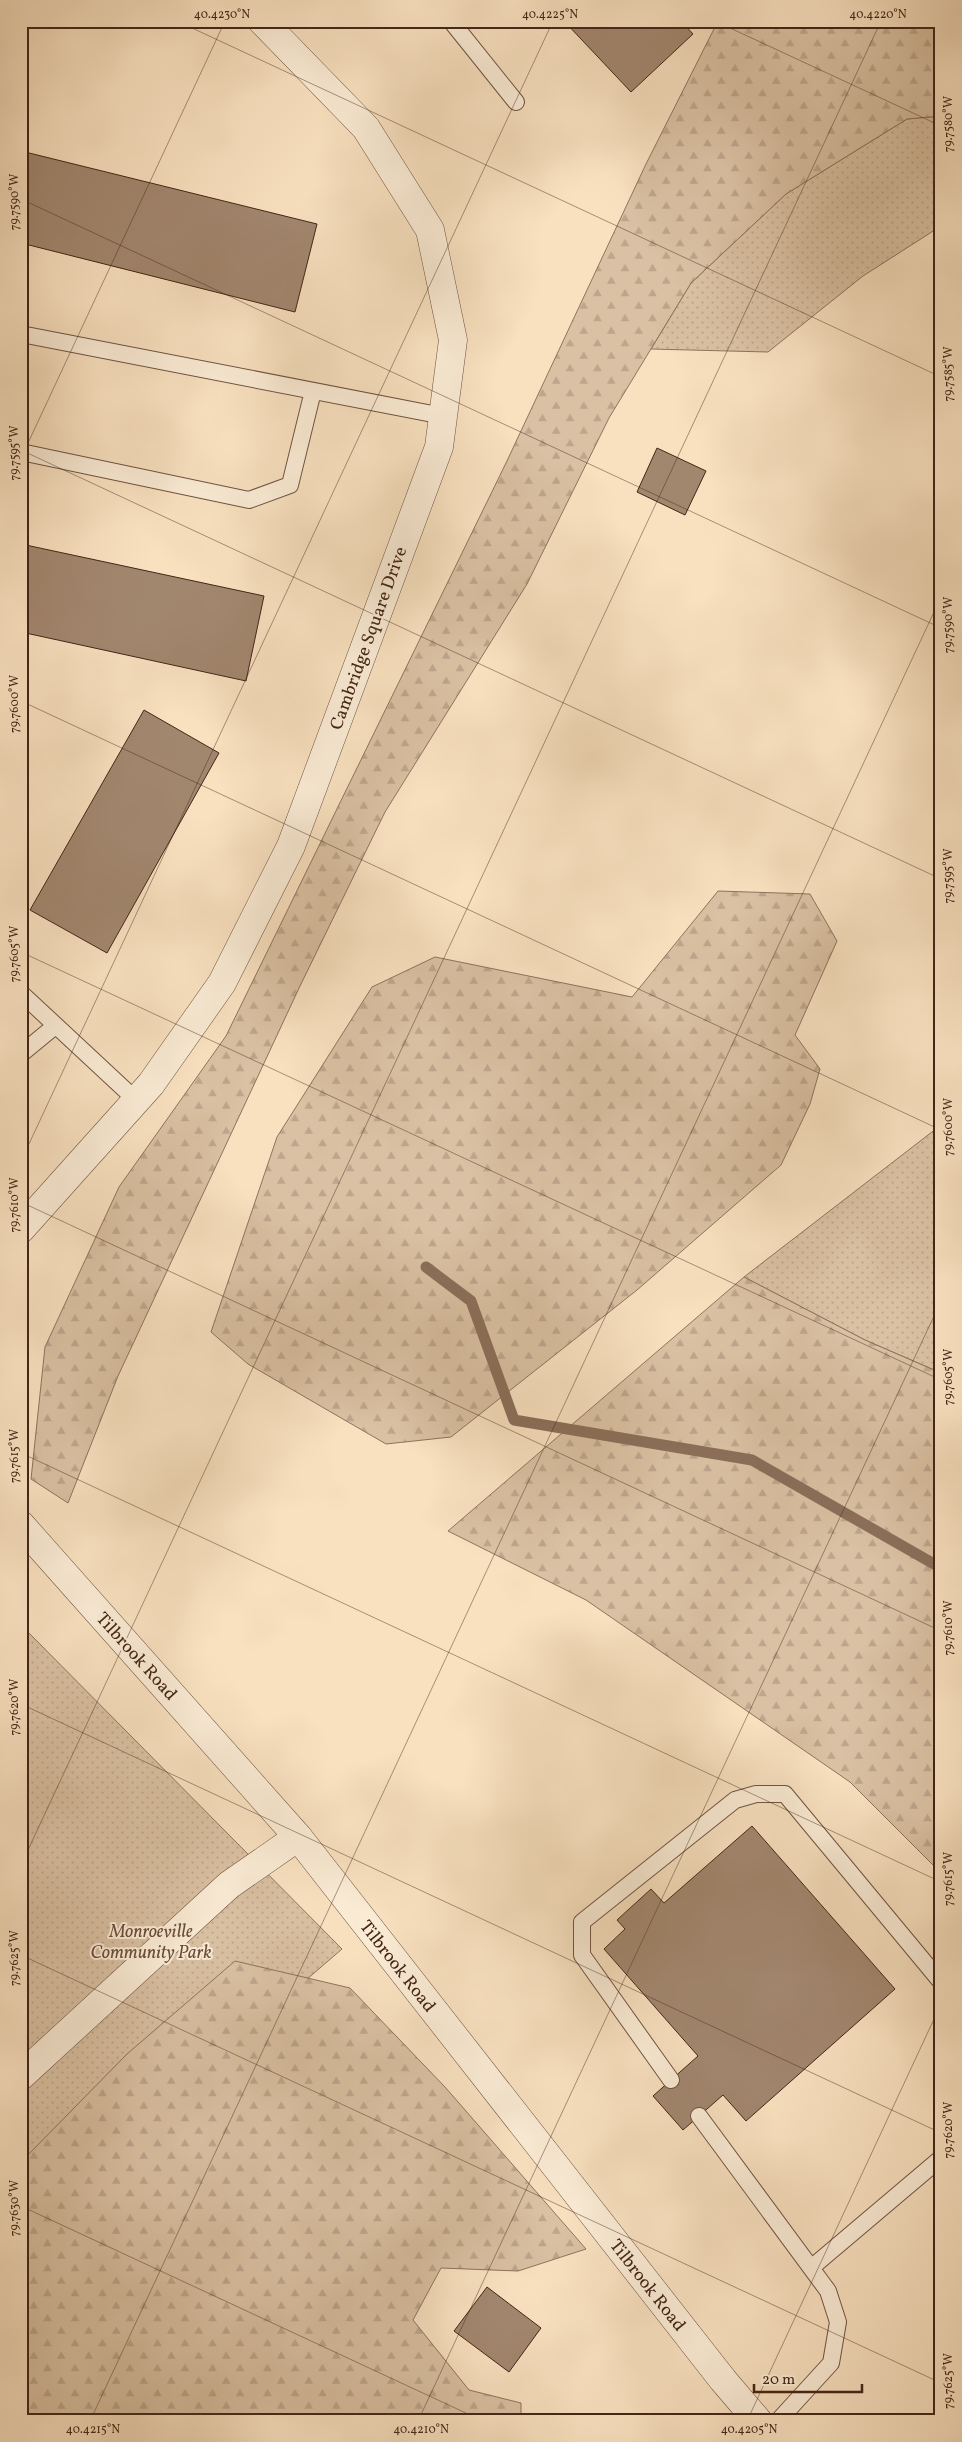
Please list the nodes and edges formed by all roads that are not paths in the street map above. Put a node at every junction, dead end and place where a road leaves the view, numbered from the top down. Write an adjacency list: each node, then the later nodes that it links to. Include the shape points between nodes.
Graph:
1 (262, 21): 6 (street, Cambridge Square Drive, via 366,128 430,230 454,340)
2 (450, 21): 3 (lane)
3 (516, 102)
4 (21, 334): 5 (lane)
5 (313, 391): 6 (lane); 7 (lane, via 290,486 249,500)
6 (443, 416): 11 (street, Cambridge Square Drive, via 439,447 291,846 222,983)
7 (21, 452)
8 (21, 993): 9 (lane)
9 (55, 1026): 10 (lane); 11 (lane)
10 (21, 1054)
11 (137, 1101): 12 (street, Cambridge Square Drive)
12 (21, 1229)
13 (21, 1525): 14 (street, Tilbrook Road)
14 (298, 1838): 16 (street, via 229,1885); 21 (street, Tilbrook Road)
15 (938, 1978): 17 (lane, via 786,1794 756,1794 735,1800 582,1922 582,1956)
16 (21, 2076)
17 (671, 2080)
18 (698, 2116): 20 (lane)
19 (941, 2158): 20 (lane)
20 (811, 2268): 22 (lane, via 828,2291 838,2322 831,2363)
21 (758, 2421)
22 (778, 2421)

